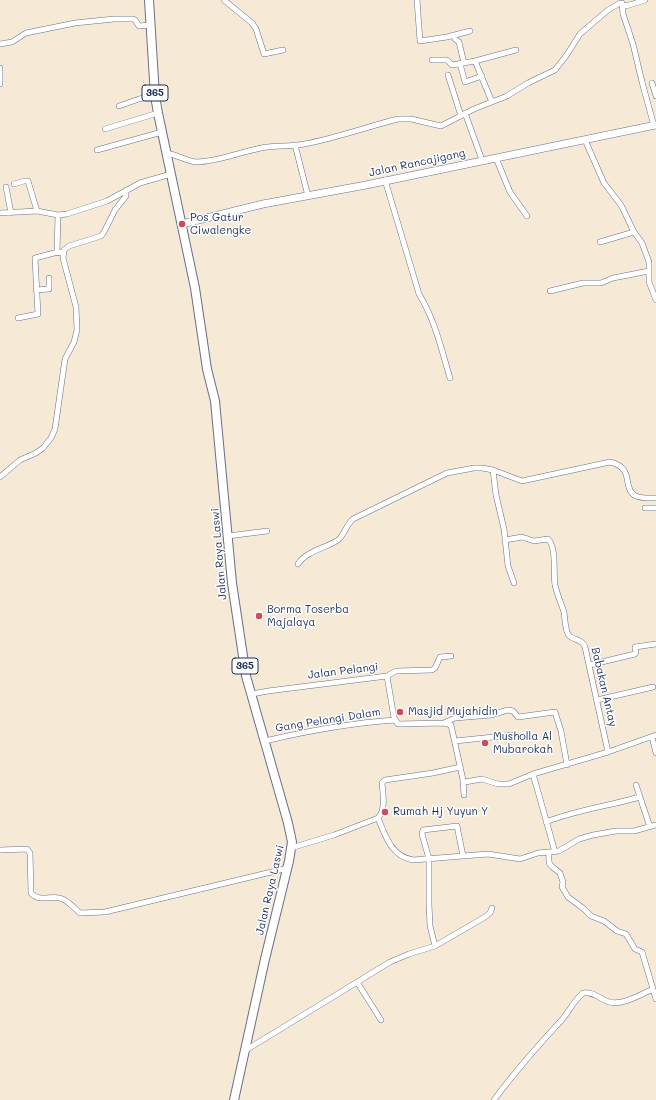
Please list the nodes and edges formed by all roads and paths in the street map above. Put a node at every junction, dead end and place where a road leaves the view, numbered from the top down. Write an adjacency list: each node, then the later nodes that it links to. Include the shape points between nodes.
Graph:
1 (149, 0): 6 (main road, Jalan Raya Laswi / 365)
2 (224, 0): 10 (street, via 252,22 264,54)
3 (417, 0): 8 (street, via 420,41)
4 (645, 0): 5 (street)
5 (622, 9): 22 (street, via 620,3 580,34 555,70); 26 (street)
6 (150, 25): 9 (street, via 139,26 133,19 87,22 26,33 12,42); 20 (main road, Jalan Raya Laswi / 365)
7 (470, 31): 8 (street)
8 (454, 35): 14 (street, via 459,42)
9 (0, 44)
10 (283, 50)
11 (516, 50): 13 (street)
12 (432, 60): 14 (street, via 447,60 452,65)
13 (475, 61): 14 (street); 17 (street)
14 (462, 63): 17 (street, via 465,82)
15 (0, 68): 19 (street)
16 (448, 75): 25 (street)
17 (482, 76): 22 (street)
18 (652, 83): 21 (street)
19 (0, 84)
20 (155, 96): 23 (street); 24 (main road, Jalan Raya Laswi / 365)
21 (656, 96)
22 (492, 102): 25 (street)
23 (119, 106)
24 (158, 113): 27 (street); 28 (main road, Jalan Raya Laswi / 365)
25 (465, 117): 30 (street, via 441,126 411,119 398,119); 34 (street)
26 (655, 126): 29 (main road, Jalan Rancajigang)
27 (105, 129)
28 (162, 132): 31 (street); 32 (main road, Jalan Raya Laswi / 365)
29 (585, 140): 33 (main road, Jalan Rancajigang); 47 (street, via 602,179 621,205)
30 (295, 146): 32 (street, via 261,148 198,162); 40 (street)
31 (97, 150)
32 (167, 153): 35 (main road, Jalan Raya Laswi / 365)
33 (496, 158): 34 (main road, Jalan Rancajigang); 45 (street, via 510,192)
34 (482, 160): 36 (main road, Jalan Rancajigang)
35 (171, 174): 39 (street, via 140,183); 46 (main road, Jalan Raya Laswi / 365)
36 (385, 180): 40 (main road, Jalan Rancajigang); 56 (street, via 419,294 436,328)
37 (14, 184): 41 (street, via 28,181)
38 (6, 187): 42 (street)
39 (126, 192): 44 (street, via 100,203); 49 (street, via 103,234 98,238 68,246)
40 (308, 196): 46 (main road, Jalan Rancajigang)
41 (37, 211): 42 (street); 44 (street)
42 (11, 212): 43 (street)
43 (0, 214)
44 (58, 215): 49 (street)
45 (527, 216)
46 (182, 224): 63 (main road, Jalan Raya Laswi / 365, via 215,401)
47 (634, 232): 48 (street); 50 (street, via 647,255)
48 (600, 242)
49 (60, 253): 52 (street, via 35,258); 58 (street, via 76,307 78,330 65,359 55,429 43,448 20,460)
50 (649, 271): 53 (street); 54 (street, via 649,282)
51 (49, 278): 52 (street, via 49,289)
52 (36, 290): 55 (street, via 37,315)
53 (550, 292)
54 (656, 300)
55 (18, 318)
56 (450, 378)
57 (493, 470): 59 (street, via 522,481 610,462 616,463 626,473 634,495); 64 (street); 65 (street, via 474,468 442,475 353,519 339,539 309,554)
58 (0, 477)
59 (656, 498)
60 (645, 508): 61 (street)
61 (656, 508)
62 (267, 531): 63 (street)
63 (228, 536): 72 (main road, Jalan Raya Laswi / 365, via 234,606 246,676)
64 (505, 540): 66 (street, via 508,569); 69 (street, Babakan Antay, via 550,540 555,585 568,634 583,642)
65 (298, 564)
66 (514, 583)
67 (656, 644): 69 (street, via 635,647 634,654)
68 (451, 656): 70 (street, via 440,657 432,670 396,671)
69 (589, 665): 73 (street, Babakan Antay)
70 (387, 676): 72 (street, Jalan Pelangi); 74 (street, Jalan Pelangi)
71 (653, 687): 73 (street)
72 (252, 694): 78 (main road, Jalan Raya Laswi / 365)
73 (597, 700): 80 (street, Babakan Antay)
74 (395, 720): 75 (street, via 398,724); 78 (street, Gang Pelangi Dalam, via 370,722)
75 (444, 723): 79 (street, via 451,725); 82 (street, via 455,718 508,710 513,711 518,717 555,712)
76 (513, 734): 79 (street)
77 (654, 736): 80 (street); 81 (street)
78 (265, 741): 93 (main road, Jalan Raya Laswi / 365, via 288,823)
79 (455, 741): 83 (street)
80 (608, 752): 82 (street)
81 (656, 753)
82 (567, 764): 84 (street)
83 (460, 767): 85 (street); 89 (street, via 385,780 382,783 382,810)
84 (533, 774): 85 (street, via 505,784 482,779 465,782); 90 (street)
85 (463, 780): 87 (street)
86 (636, 785): 88 (street)
87 (464, 795)
88 (640, 797): 90 (street, via 563,815); 92 (street)
89 (378, 818): 93 (street); 97 (street, via 385,836 398,854 413,860)
90 (546, 822): 95 (street)
91 (656, 825): 92 (street)
92 (650, 827): 95 (street, via 587,837)
93 (291, 848): 98 (main road, Jalan Raya Laswi / 365)
94 (0, 850): 98 (street, via 27,849 30,853 31,893 39,898 60,898 80,913 105,912)
95 (552, 852): 96 (street, via 516,859 497,854); 102 (street, via 548,862 560,873 562,887 568,897 591,916 628,936 635,949 643,954)
96 (463, 856): 97 (street); 97 (street, via 458,828 455,826 423,830)
97 (429, 859): 100 (street, via 429,911)
98 (288, 868): 105 (main road, Jalan Raya Laswi / 365)
99 (492, 908): 100 (street, via 485,917)
100 (435, 946): 101 (street, via 390,962)
101 (357, 982): 104 (street); 105 (street)
102 (654, 986): 103 (street); 107 (street, via 641,995 615,1003 591,993 583,993 513,1074)
103 (656, 999)
104 (381, 1020)
105 (246, 1050): 106 (main road, Jalan Raya Laswi / 365)
106 (234, 1100)
107 (494, 1100)

